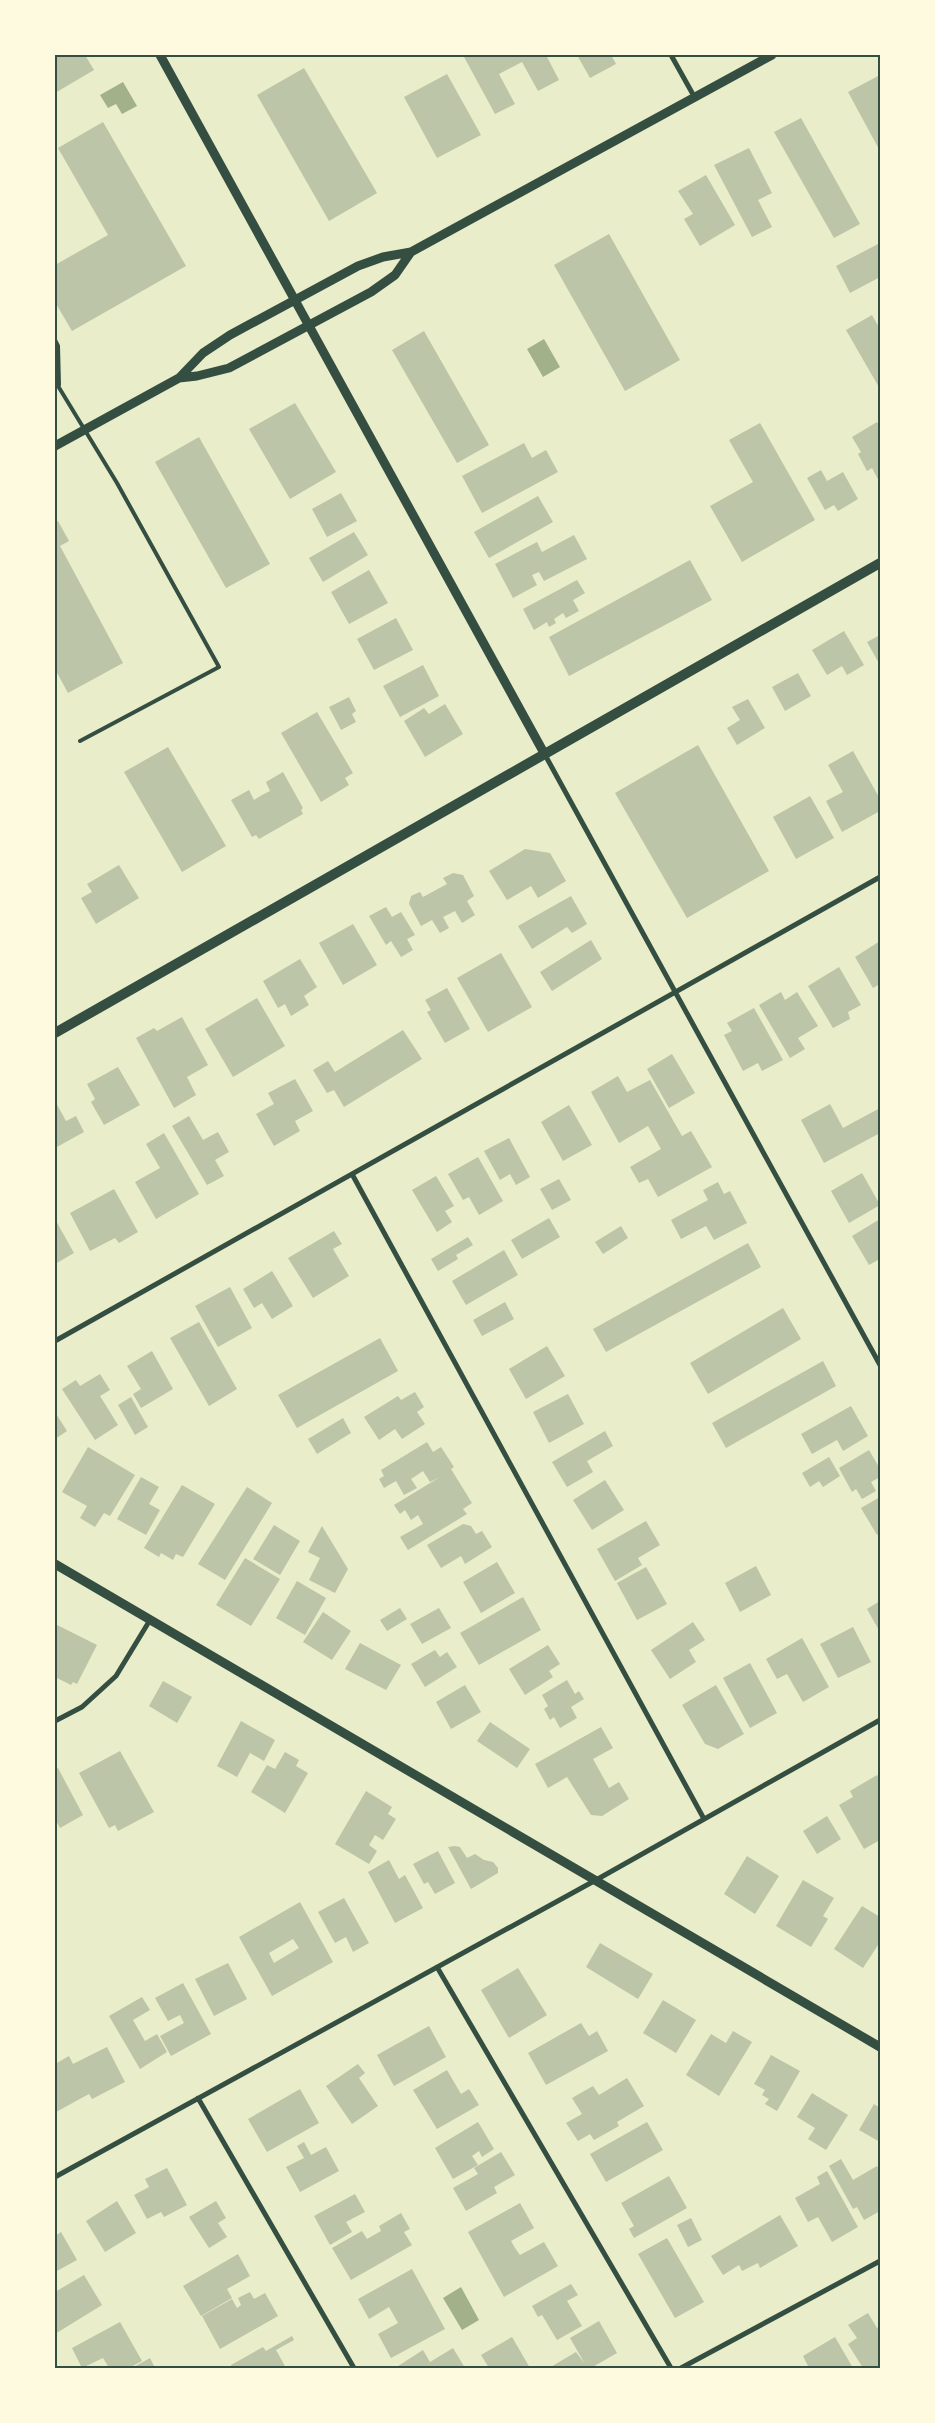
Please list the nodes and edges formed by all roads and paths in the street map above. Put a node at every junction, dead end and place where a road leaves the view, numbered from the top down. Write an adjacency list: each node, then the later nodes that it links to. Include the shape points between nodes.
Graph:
1 (160, 55): 6 (street)
2 (670, 55): 4 (street)
3 (772, 55): 4 (street)
4 (694, 98): 5 (street)
5 (410, 252): 6 (street, via 358,266); 7 (street, via 384,285)
6 (296, 300): 7 (street); 9 (street, via 215,344)
7 (310, 326): 9 (street, via 229,368); 16 (street)
8 (55, 340): 11 (lane)
9 (179, 378): 12 (street)
10 (55, 381): 11 (lane)
11 (59, 387): 12 (lane)
12 (85, 429): 13 (street); 15 (lane, via 219,667)
13 (55, 446)
14 (880, 563): 16 (main road)
15 (80, 741)
16 (544, 753): 18 (street); 19 (main road)
17 (880, 877): 18 (street)
18 (676, 992): 20 (street); 22 (street)
19 (55, 1033)
20 (352, 1174): 21 (street); 27 (street)
21 (55, 1341)
22 (880, 1365)
23 (55, 1564): 24 (street)
24 (150, 1620): 26 (street, via 116,1676 82,1707); 28 (street)
25 (880, 1720): 27 (street)
26 (55, 1721)
27 (704, 1819): 28 (street)
28 (596, 1880): 29 (street); 30 (street)
29 (437, 1967): 31 (street); 35 (street)
30 (880, 2047)
31 (198, 2098): 32 (street); 34 (street)
32 (55, 2177)
33 (880, 2261): 36 (street)
34 (354, 2368)
35 (671, 2368)
36 (680, 2368)

